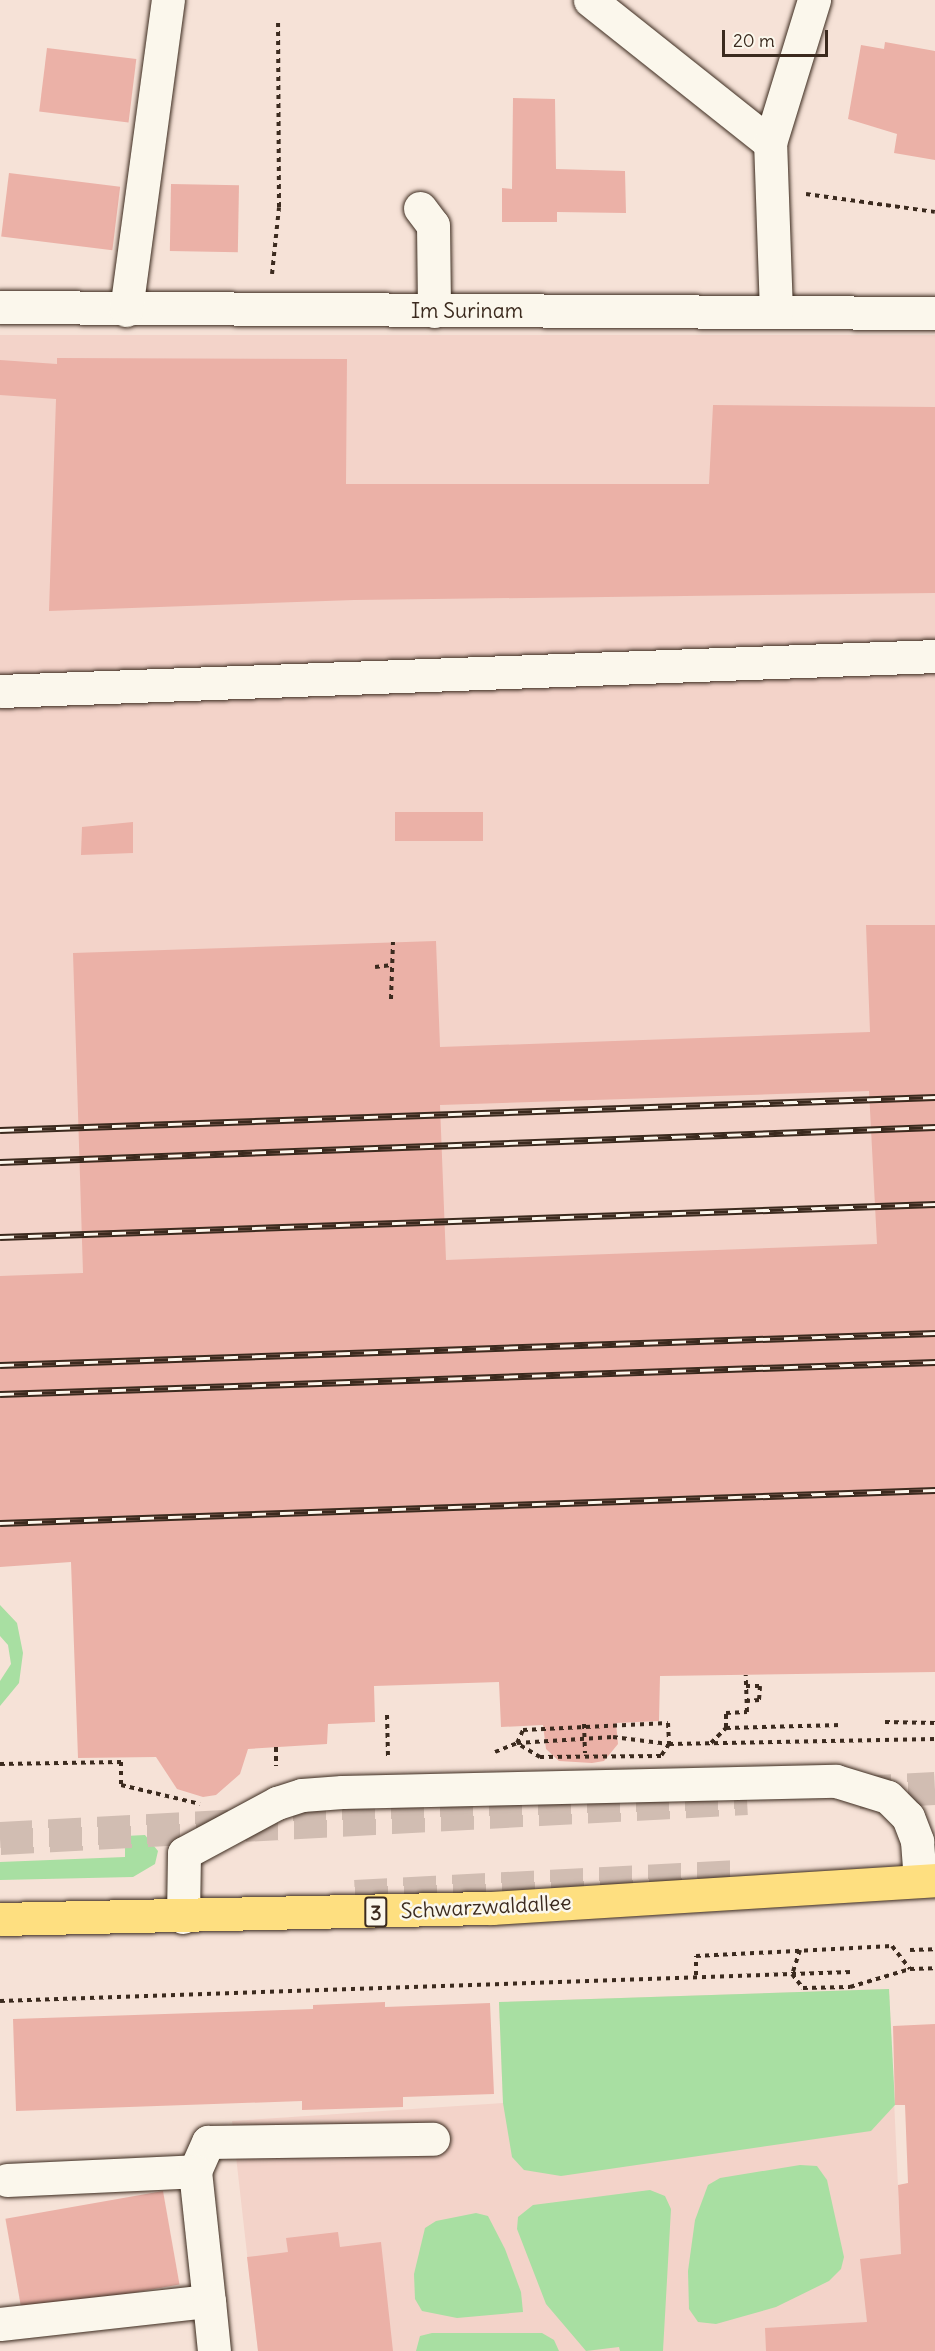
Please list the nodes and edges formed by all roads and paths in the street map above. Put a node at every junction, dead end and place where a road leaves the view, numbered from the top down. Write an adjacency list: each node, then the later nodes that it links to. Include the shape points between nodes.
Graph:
1 (168, 0): 10 (street)
2 (590, 0): 5 (street)
3 (814, 0): 5 (street)
4 (278, 23): 11 (path, via 279,207)
5 (770, 142): 6 (street)
6 (772, 189): 8 (path); 13 (street)
7 (420, 208): 12 (street, via 433,225)
8 (935, 212)
9 (0, 307): 10 (street, Im Surinam)
10 (126, 310): 11 (street, Im Surinam)
11 (270, 310): 12 (street, Im Surinam)
12 (434, 311): 13 (street, Im Surinam)
13 (777, 312): 14 (street, Im Surinam)
14 (935, 313)
15 (935, 656): 16 (street)
16 (0, 691)
17 (393, 942): 18 (path)
18 (392, 965): 19 (path); 20 (path)
19 (375, 967)
20 (391, 999)
21 (746, 1675): 22 (path)
22 (746, 1686): 23 (path); 23 (path, via 760,1686 759,1700)
23 (747, 1701): 29 (path, via 747,1712 726,1713)
24 (387, 1716): 37 (path)
25 (885, 1722): 26 (path)
26 (935, 1723)
27 (584, 1725): 30 (path); 32 (path, via 523,1730); 33 (path, via 668,1723)
28 (841, 1725): 29 (path)
29 (726, 1728): 34 (path)
30 (585, 1738): 32 (path); 33 (path); 38 (path)
31 (935, 1739): 34 (path)
32 (517, 1743): 36 (path)
33 (669, 1744): 34 (path)
34 (711, 1744)
35 (276, 1747): 40 (path)
36 (491, 1754)
37 (388, 1757)
38 (586, 1757)
39 (0, 1764): 41 (path, via 121,1762 121,1785)
40 (276, 1774)
41 (209, 1805)
42 (928, 1881): 43 (main road, Schwarzwaldallee / 3, via 492,1908); 43 (street, via 908,1817 888,1797 836,1781 342,1792 302,1795 277,1803 184,1853)
43 (183, 1917): 44 (main road, Schwarzwaldallee / 3)
44 (0, 1919)
45 (935, 1949): 47 (path)
46 (800, 1950): 49 (path, via 892,1946); 51 (path); 52 (path, via 696,1956)
47 (910, 1950)
48 (935, 1968): 49 (path)
49 (910, 1969): 51 (path, via 850,1987 803,1989)
50 (852, 1972): 51 (path)
51 (792, 1974): 52 (path)
52 (696, 1976): 53 (path, via 182,1998)
53 (0, 2001)
54 (433, 2139): 55 (street, via 208,2142)
55 (195, 2171): 56 (street); 57 (street)
56 (7, 2181)
57 (209, 2301): 58 (street); 59 (street)
58 (0, 2324)
59 (214, 2351)

